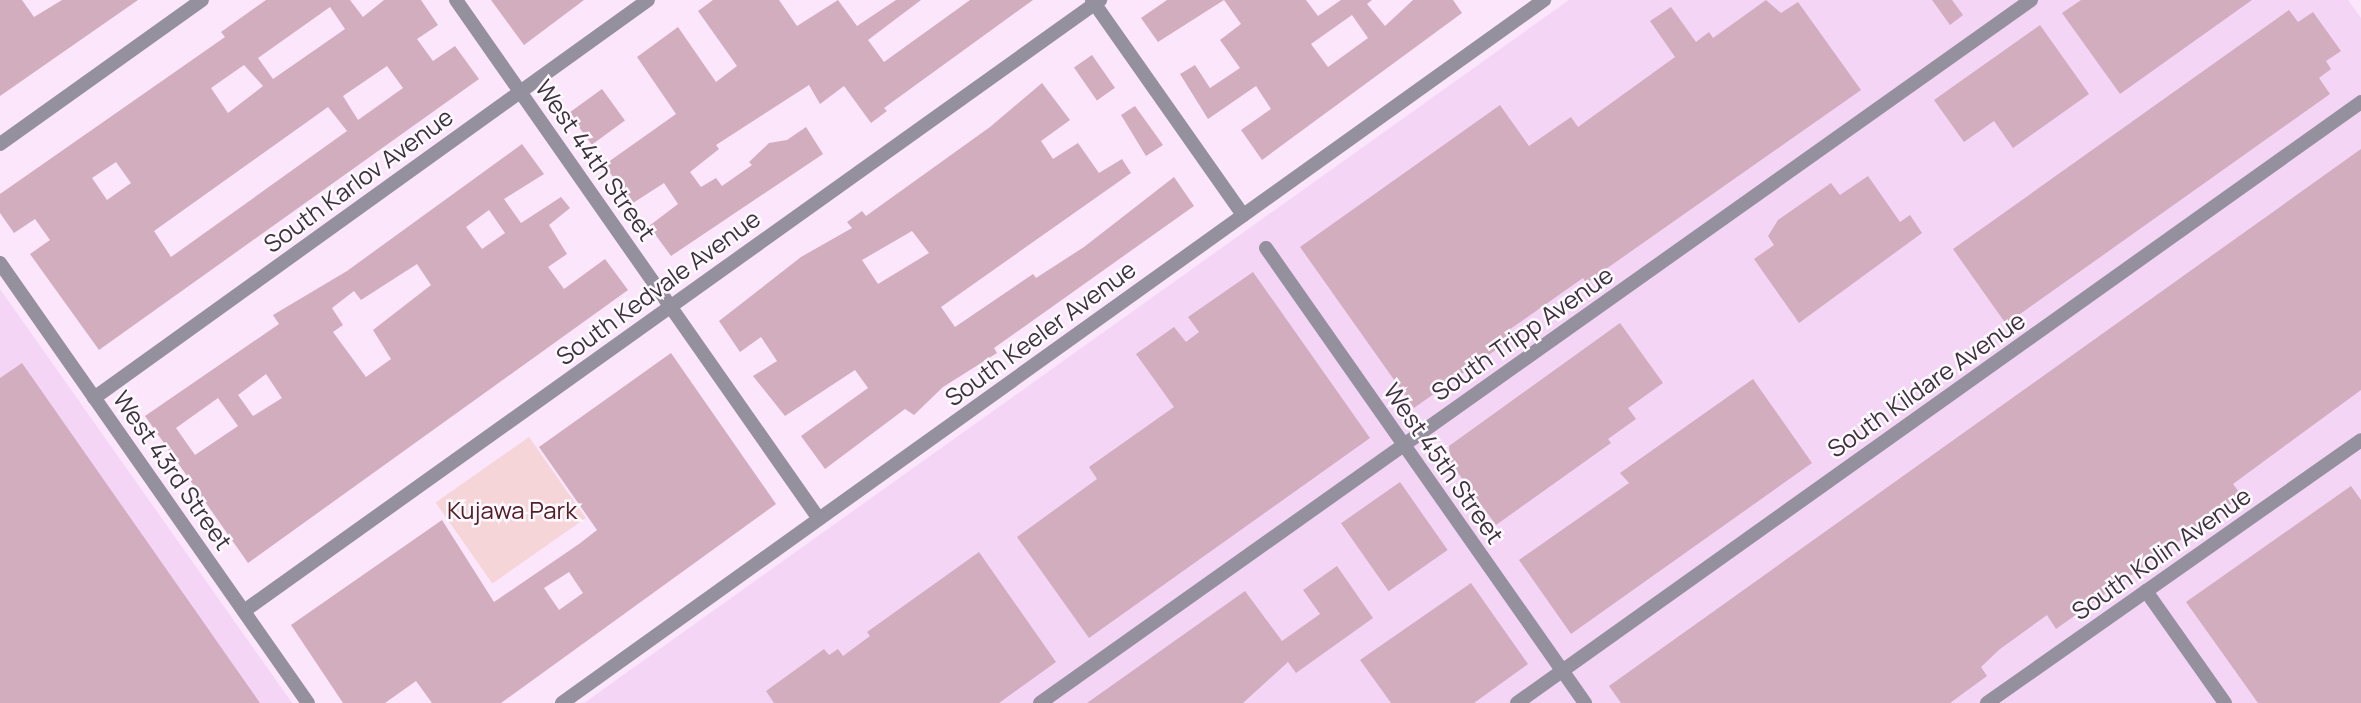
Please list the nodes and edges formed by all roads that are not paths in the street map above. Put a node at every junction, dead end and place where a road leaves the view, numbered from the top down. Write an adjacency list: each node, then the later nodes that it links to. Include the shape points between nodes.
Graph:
1 (202, 0): 9 (street)
2 (456, 0): 7 (street, West 44th Street)
3 (648, 0): 7 (street, South Karlov Avenue)
4 (1544, 0): 10 (street, South Keeler Avenue)
5 (2031, 0): 16 (street, South Tripp Avenue)
6 (1096, 1): 10 (street); 13 (street, South Kedvale Avenue)
7 (520, 92): 13 (street, West 44th Street); 14 (street, South Karlov Avenue)
8 (2361, 102): 20 (street, South Kildare Avenue)
9 (0, 144)
10 (1242, 215): 17 (street, South Keeler Avenue)
11 (1266, 248): 16 (street, West 45th Street)
12 (0, 263): 14 (street, West 43rd Street)
13 (670, 306): 17 (street, West 44th Street); 19 (street, South Kedvale Avenue)
14 (94, 398): 19 (street, West 43rd Street)
15 (2361, 440): 18 (street, South Kolin Avenue)
16 (1404, 445): 20 (street, West 45th Street); 23 (street, South Tripp Avenue)
17 (819, 519): 22 (street, South Keeler Avenue)
18 (2146, 591): 26 (street, South Kolin Avenue); 27 (street)
19 (244, 611): 21 (street, West 43rd Street)
20 (1562, 671): 24 (street, South Kildare Avenue); 25 (street, West 45th Street)
21 (308, 703)
22 (562, 703)
23 (1040, 703)
24 (1517, 703)
25 (1585, 703)
26 (1987, 703)
27 (2225, 703)

